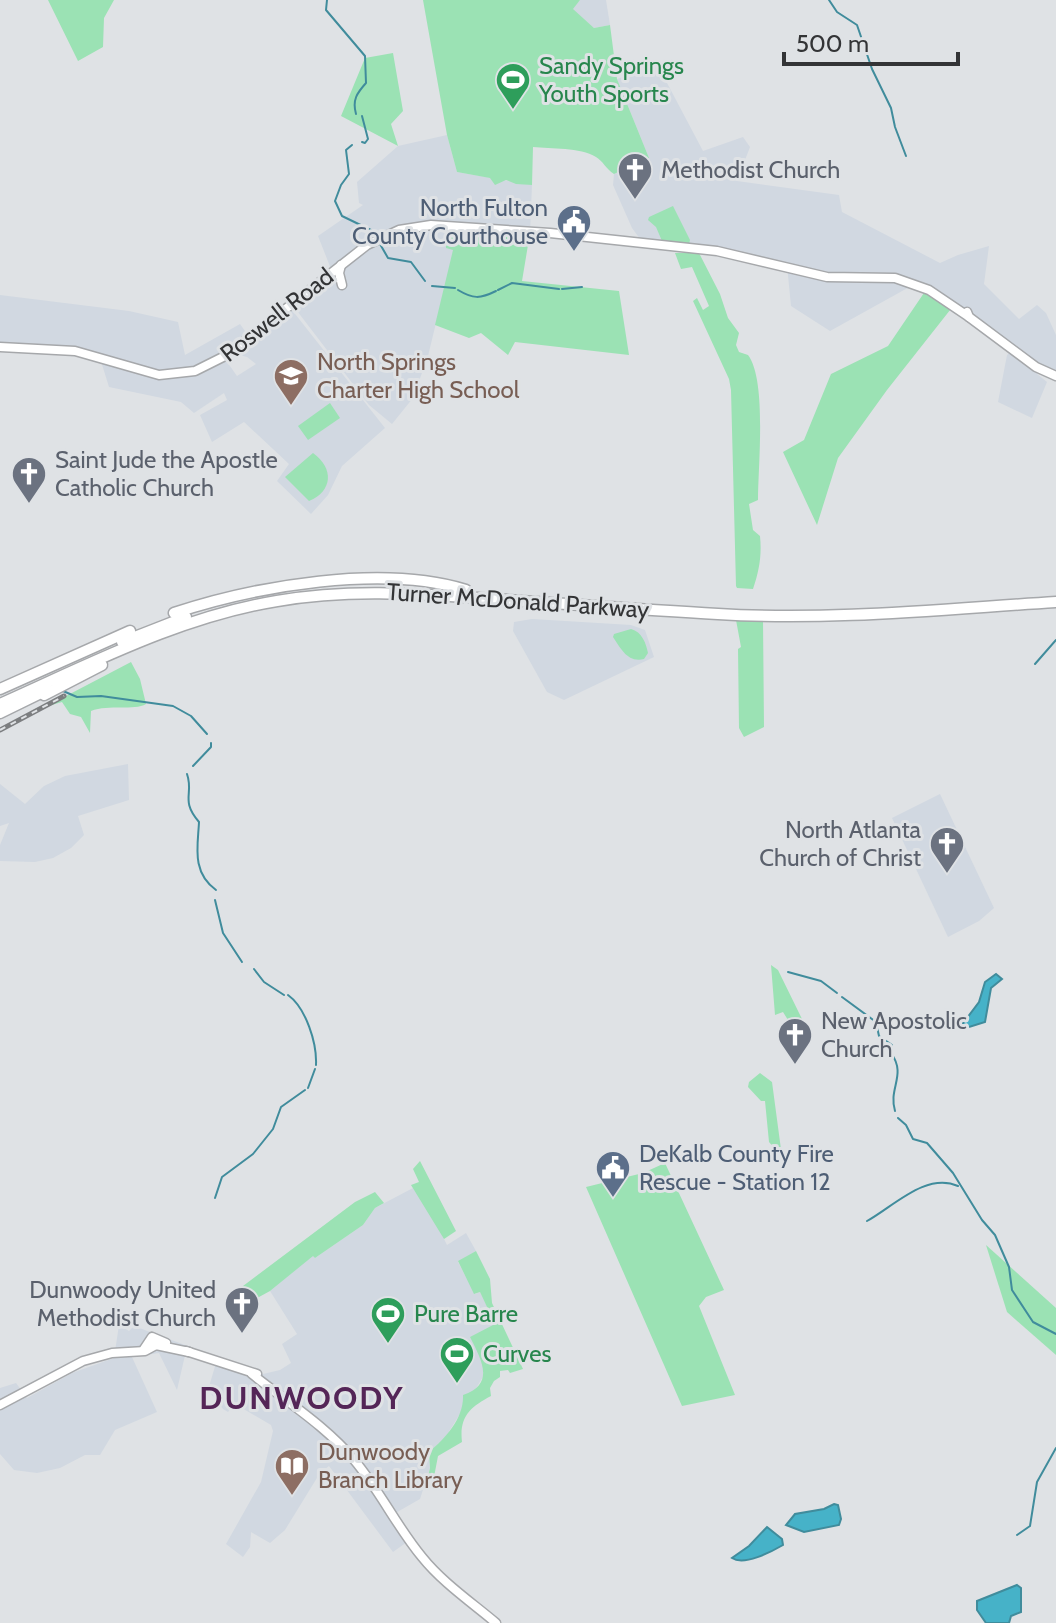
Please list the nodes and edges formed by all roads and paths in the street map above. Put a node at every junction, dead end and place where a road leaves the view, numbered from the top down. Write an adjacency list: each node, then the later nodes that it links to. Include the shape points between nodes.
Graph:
1 (341, 265): 2 (main road, Roswell Road); 2 (main road, via 341,282 333,277); 4 (main road, Roswell Road, via 380,238 416,226 450,225 731,253 800,270 904,276 929,285)
2 (318, 283): 5 (main road, Roswell Road, via 240,345 242,352 232,351 200,370 148,373 75,351)
3 (976, 303): 4 (main road)
4 (966, 313): 6 (main road, Roswell Road, via 1031,364)
5 (0, 347)
6 (1056, 376)
7 (466, 590): 8 (highway, Turner McDonald Parkway, via 769,609); 11 (highway, via 401,580 329,580 217,600); 12 (highway, Turner McDonald Parkway, via 343,586 241,601 156,627)
8 (1056, 596)
9 (1056, 602): 10 (highway, Turner McDonald Parkway, via 802,616)
10 (564, 604): 13 (highway, Turner McDonald Parkway, via 386,592 280,600 182,625); 14 (highway, via 526,607 374,598 291,605 186,631)
11 (0, 686)
12 (0, 696)
13 (0, 704)
14 (2, 715)
15 (139, 1350): 16 (main road, via 158,1345); 16 (main road, via 152,1337); 17 (main road, via 87,1360)
16 (189, 1352): 18 (main road, via 252,1374 331,1436 355,1461 430,1567)
17 (0, 1408)
18 (496, 1623)

